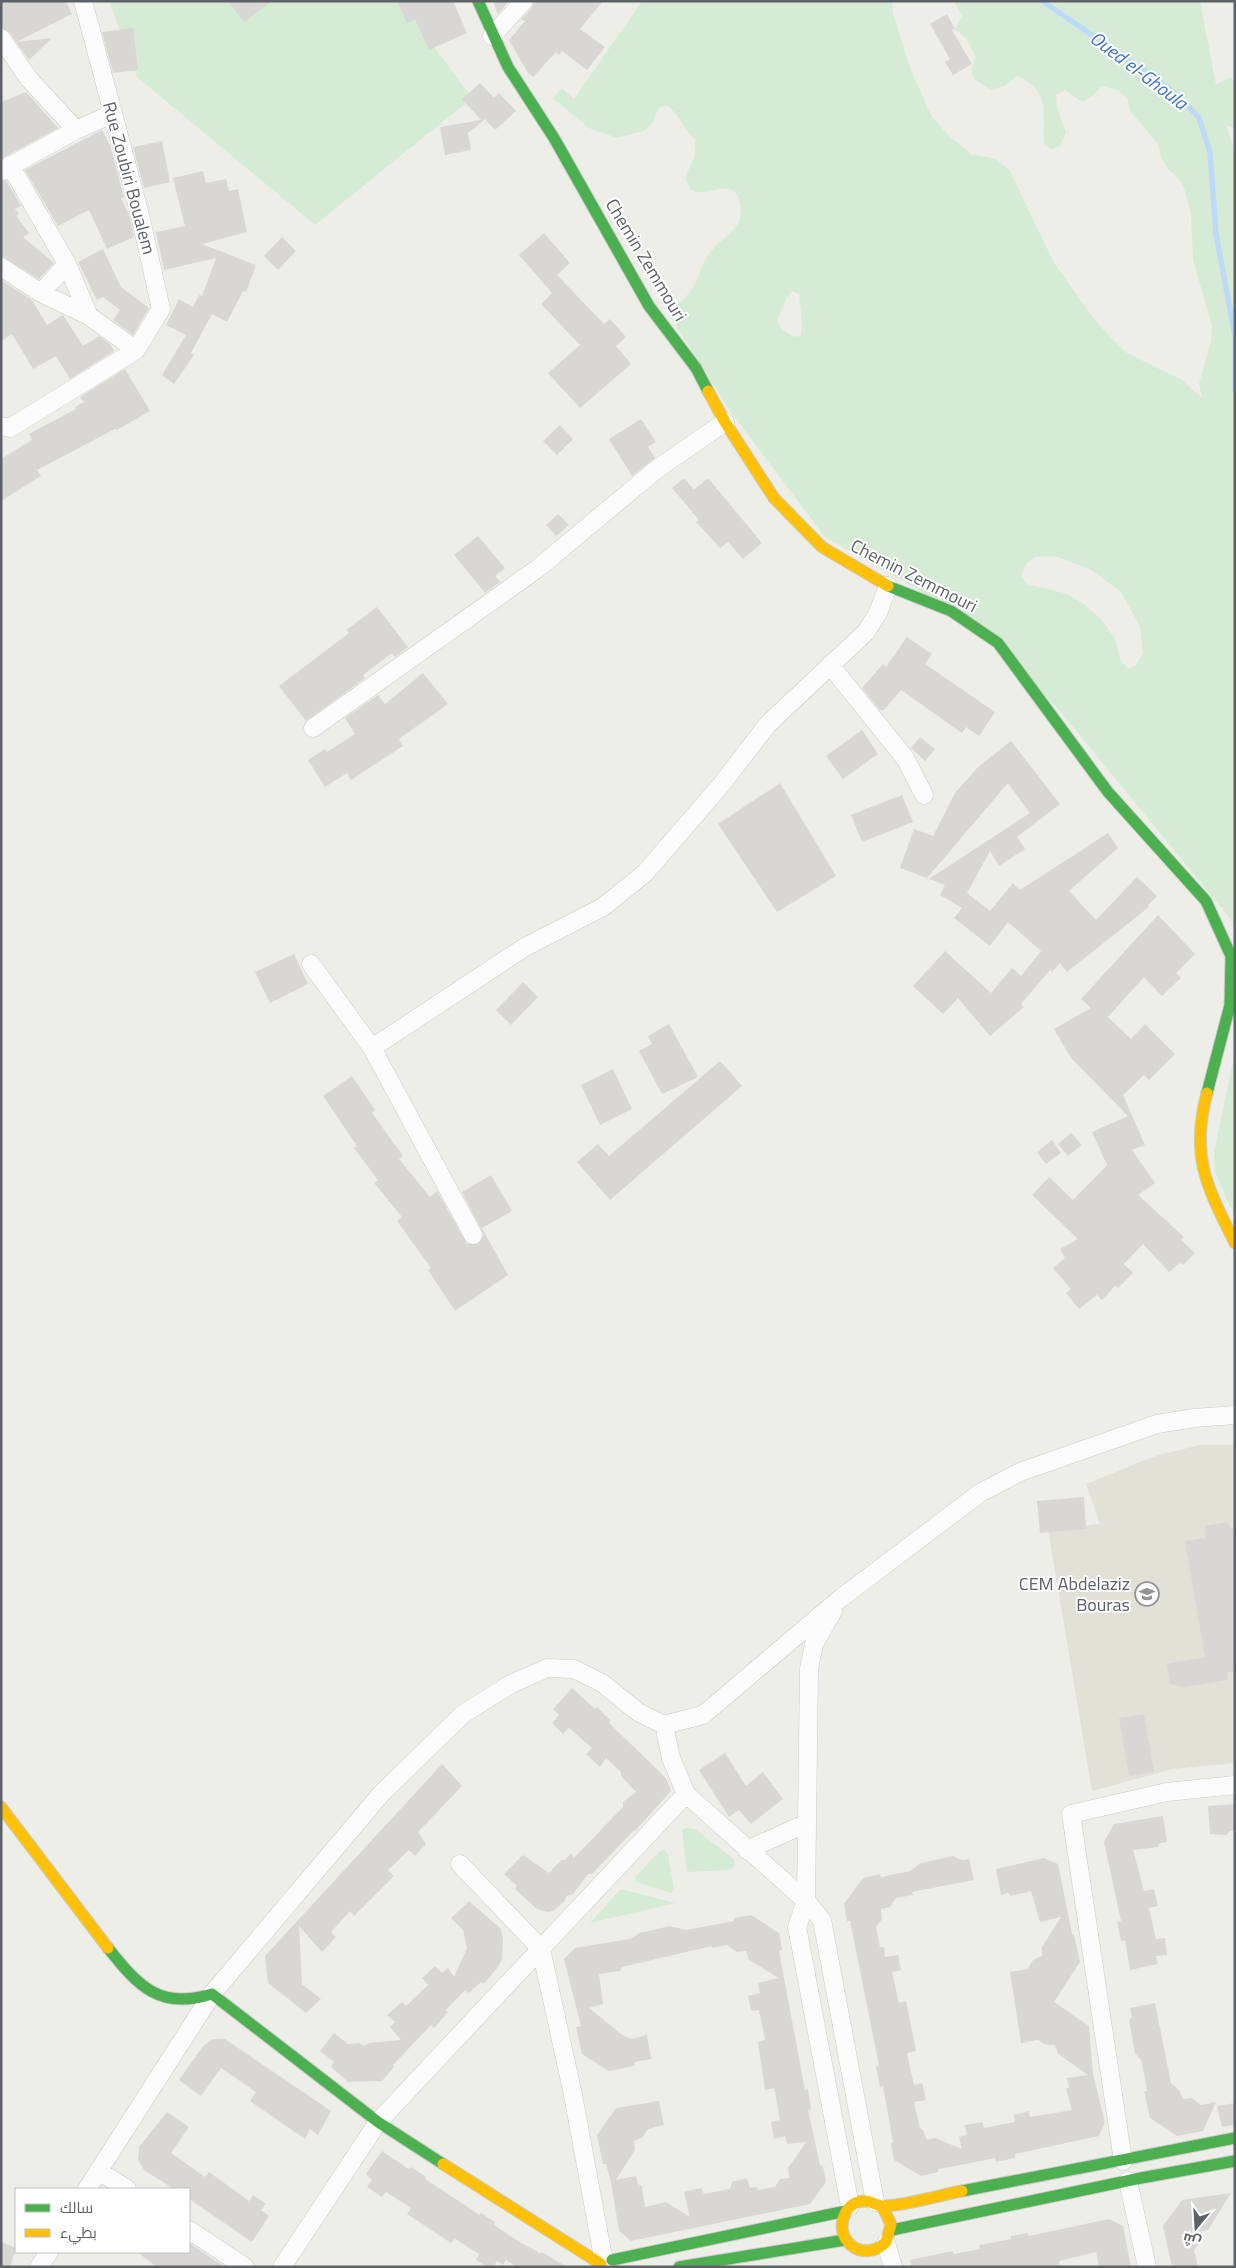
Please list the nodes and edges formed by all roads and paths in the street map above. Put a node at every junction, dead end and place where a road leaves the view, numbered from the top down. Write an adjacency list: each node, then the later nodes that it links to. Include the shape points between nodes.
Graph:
1 (83, 1): 6 (street, Rue Zoubiri Boualem)
2 (478, 1): 4 (street, Chemin Zemmouri)
3 (524, 1): 4 (street)
4 (492, 36): 14 (street, Chemin Zemmouri, via 649,306 696,368)
5 (1, 38): 7 (street, via 29,79)
6 (112, 114): 7 (street); 13 (street, Rue Zoubiri Boualem, via 140,215 161,309)
7 (76, 130): 8 (street)
8 (6, 168): 9 (street)
9 (67, 264): 11 (street); 12 (street)
10 (1, 266): 11 (street)
11 (41, 293): 12 (street)
12 (89, 316): 13 (street)
13 (136, 350): 15 (street, Rue Zoubiri Boualem, via 10,428)
14 (725, 422): 16 (street, Chemin Zemmouri, via 774,498 822,548); 18 (street, via 657,469 538,569)
15 (1, 426)
16 (888, 586): 17 (street, via 878,613 866,632); 23 (street, Chemin Zemmouri, via 951,611 998,643 1108,792 1206,901 1231,956 1231,995 1201,1115 1200,1152 1208,1188)
17 (830, 664): 19 (street, via 905,758); 21 (street, via 768,724 721,785 645,873 603,907 525,947)
18 (313, 728)
19 (924, 795)
20 (311, 964): 21 (street)
21 (372, 1048): 22 (street)
22 (473, 1235)
23 (1235, 1243)
24 (1235, 1415): 25 (street, via 1157,1424 1020,1472 980,1493)
25 (842, 1598): 26 (street, via 703,1716); 30 (street, via 814,1644 809,1669)
26 (664, 1725): 28 (street, via 671,1758); 35 (street, via 638,1712 602,1683 574,1669 547,1668 511,1684 464,1714 380,1794)
27 (1235, 1785): 38 (street, via 1167,1792 1071,1814)
28 (686, 1794): 31 (street); 34 (street)
29 (1, 1806): 35 (street, via 110,1950 136,1979 164,1998 190,2001)
30 (807, 1823): 31 (street); 33 (street)
31 (747, 1850): 33 (street)
32 (460, 1864): 34 (street)
33 (806, 1901): 44 (street, via 822,1920); 45 (street, via 797,1927)
34 (541, 1949): 36 (street); 50 (street, via 572,2090)
35 (212, 1994): 36 (street); 40 (street)
36 (378, 2122): 50 (street); 53 (street)
37 (1235, 2138): 38 (street)
38 (1126, 2161): 41 (street, via 1112,2172); 41 (street, via 1145,2170); 44 (street)
39 (1235, 2161): 41 (street)
40 (99, 2171): 42 (street); 43 (street)
41 (1129, 2181): 47 (street); 57 (street)
42 (88, 2188)
43 (125, 2188)
44 (879, 2204): 45 (street, via 862,2201); 47 (street, via 890,2217)
45 (848, 2208): 48 (street, via 841,2230); 50 (street)
46 (190, 2231): 52 (street)
47 (889, 2236): 48 (street, via 874,2250); 56 (street)
48 (856, 2252): 55 (street)
49 (47, 2253): 51 (street)
50 (604, 2263): 54 (street)
51 (39, 2267)
52 (245, 2267)
53 (282, 2267)
54 (622, 2267)
55 (678, 2267)
56 (892, 2267)
57 (1147, 2267)

